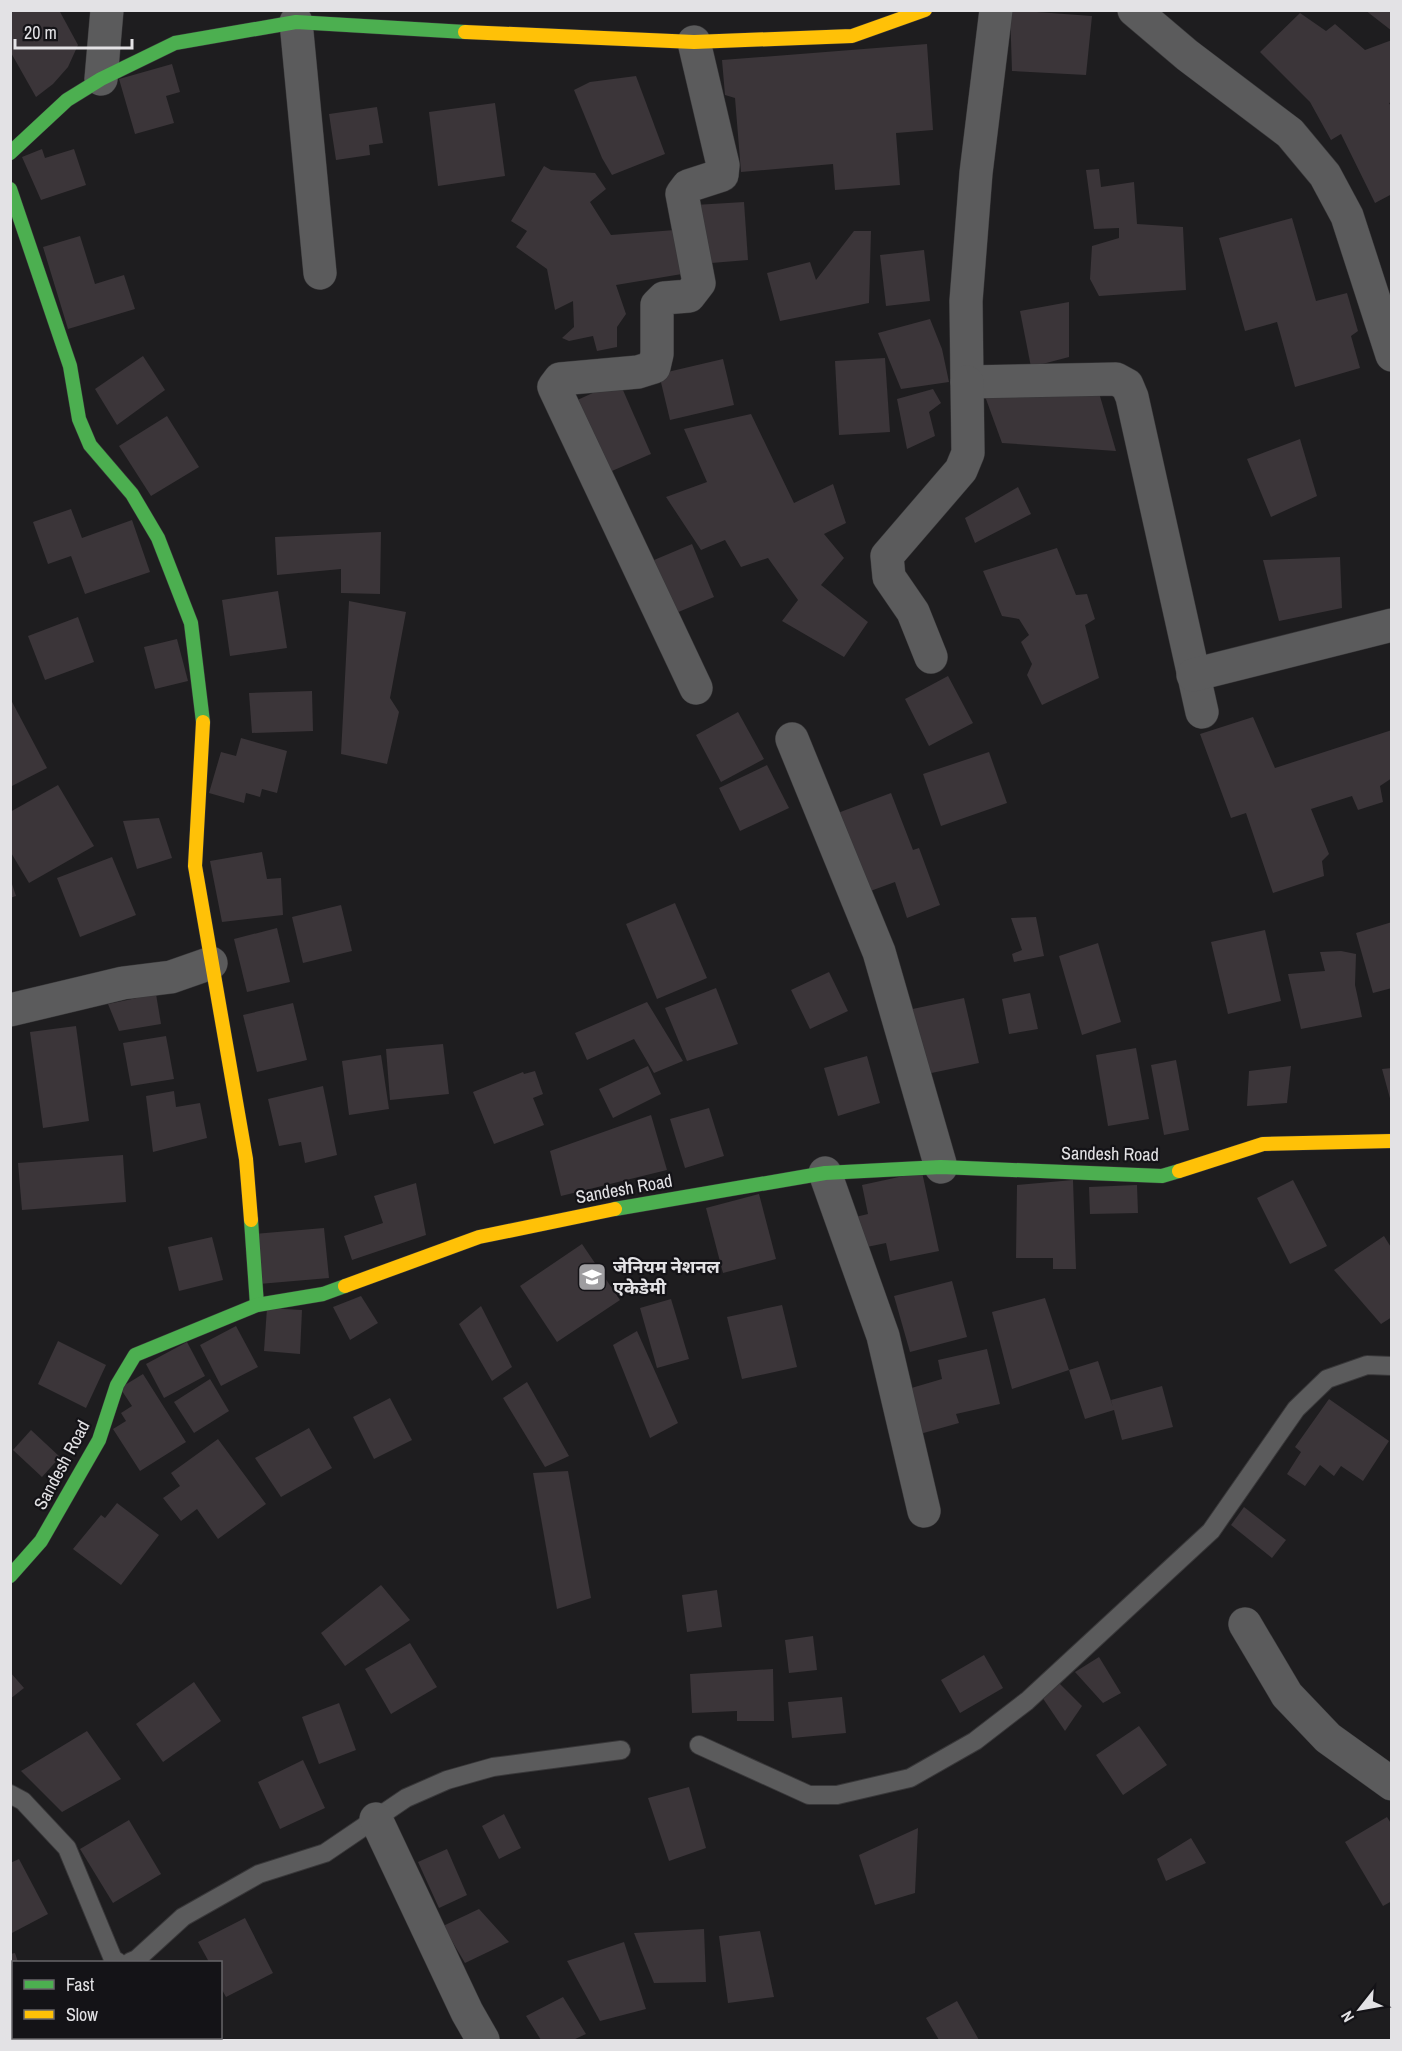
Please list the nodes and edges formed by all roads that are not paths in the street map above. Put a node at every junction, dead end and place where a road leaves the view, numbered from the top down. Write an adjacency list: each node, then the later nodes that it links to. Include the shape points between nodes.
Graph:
1 (107, 10): 7 (street)
2 (925, 10): 6 (street, via 852,36)
3 (996, 10): 12 (street, via 976,173 966,301)
4 (1134, 10): 11 (street, via 1290,134 1325,175 1347,216)
5 (296, 22): 6 (street, via 554,38); 7 (street, via 175,44); 10 (street)
6 (694, 42): 16 (street, via 723,165 722,175 688,186 682,194 699,283 689,296 664,298 657,305 654,367 560,379 554,387)
7 (100, 79): 8 (street, via 68,100)
8 (10, 153)
9 (10, 189): 19 (street, via 70,366 79,419 90,445 132,494 158,538 191,623 204,712 195,866)
10 (320, 273)
11 (1392, 355)
12 (967, 382): 14 (street, via 968,453 961,470 887,556 888,578 913,612); 15 (street, via 1116,379 1127,385)
13 (1392, 625): 15 (street)
14 (931, 657)
15 (1193, 675): 17 (street)
16 (696, 688)
17 (1202, 712)
18 (792, 739): 22 (street, via 879,952)
19 (211, 963): 20 (street, via 171,977 123,983); 24 (street, via 246,1159)
20 (10, 1010)
21 (1392, 1141): 22 (street, Sandesh Road, via 1263,1144 1161,1176)
22 (941, 1167): 23 (street, Sandesh Road)
23 (825, 1173): 24 (street, Sandesh Road, via 479,1237 323,1294); 26 (street, via 883,1336)
24 (256, 1305): 27 (street, Sandesh Road, via 135,1355 117,1385 99,1440 41,1541)
25 (1392, 1366): 29 (lane, via 1367,1365 1327,1379 1296,1409 1211,1531 1027,1701 975,1741 910,1778 837,1795 809,1795)
26 (924, 1511)
27 (10, 1576)
28 (1245, 1624): 31 (street, via 1287,1695 1328,1738)
29 (699, 1745)
30 (621, 1750): 33 (lane, via 474,1772 406,1798)
31 (1392, 1784)
32 (10, 1794): 34 (lane, via 23,1801 67,1848)
33 (376, 1819): 35 (lane, via 325,1853 259,1874 183,1917); 36 (street)
34 (116, 1961)
35 (132, 1961)
36 (483, 2040)

